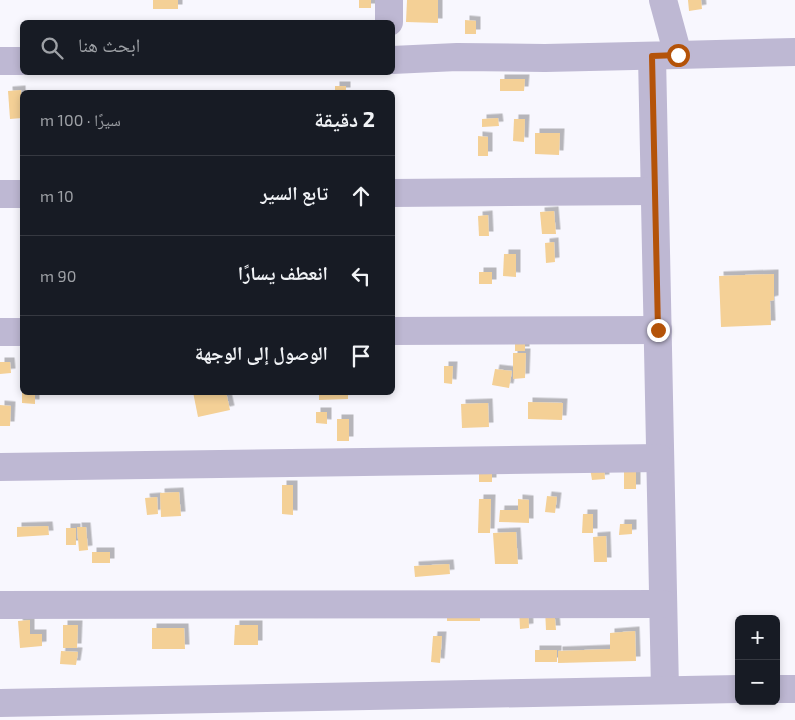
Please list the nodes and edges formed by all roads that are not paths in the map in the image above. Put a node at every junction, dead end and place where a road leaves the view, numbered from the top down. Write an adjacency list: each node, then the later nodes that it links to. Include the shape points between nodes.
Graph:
1 (389, 0): 3 (street)
2 (663, 0): 5 (street)
3 (389, 20)
4 (795, 52): 5 (street)
5 (665, 56): 8 (street); 9 (street)
6 (0, 60): 7 (street)
7 (20, 60)
8 (395, 60)
9 (654, 191): 10 (street); 13 (street)
10 (395, 193)
11 (0, 194): 12 (street)
12 (20, 194)
13 (658, 330): 14 (street); 17 (street)
14 (395, 331)
15 (0, 332): 16 (street)
16 (20, 332)
17 (660, 458): 18 (street); 19 (street)
18 (0, 467)
19 (663, 604): 20 (street); 24 (street)
20 (0, 606)
21 (735, 689): 24 (street)
22 (780, 689): 23 (street)
23 (795, 689)
24 (665, 690): 25 (street)
25 (0, 703)

